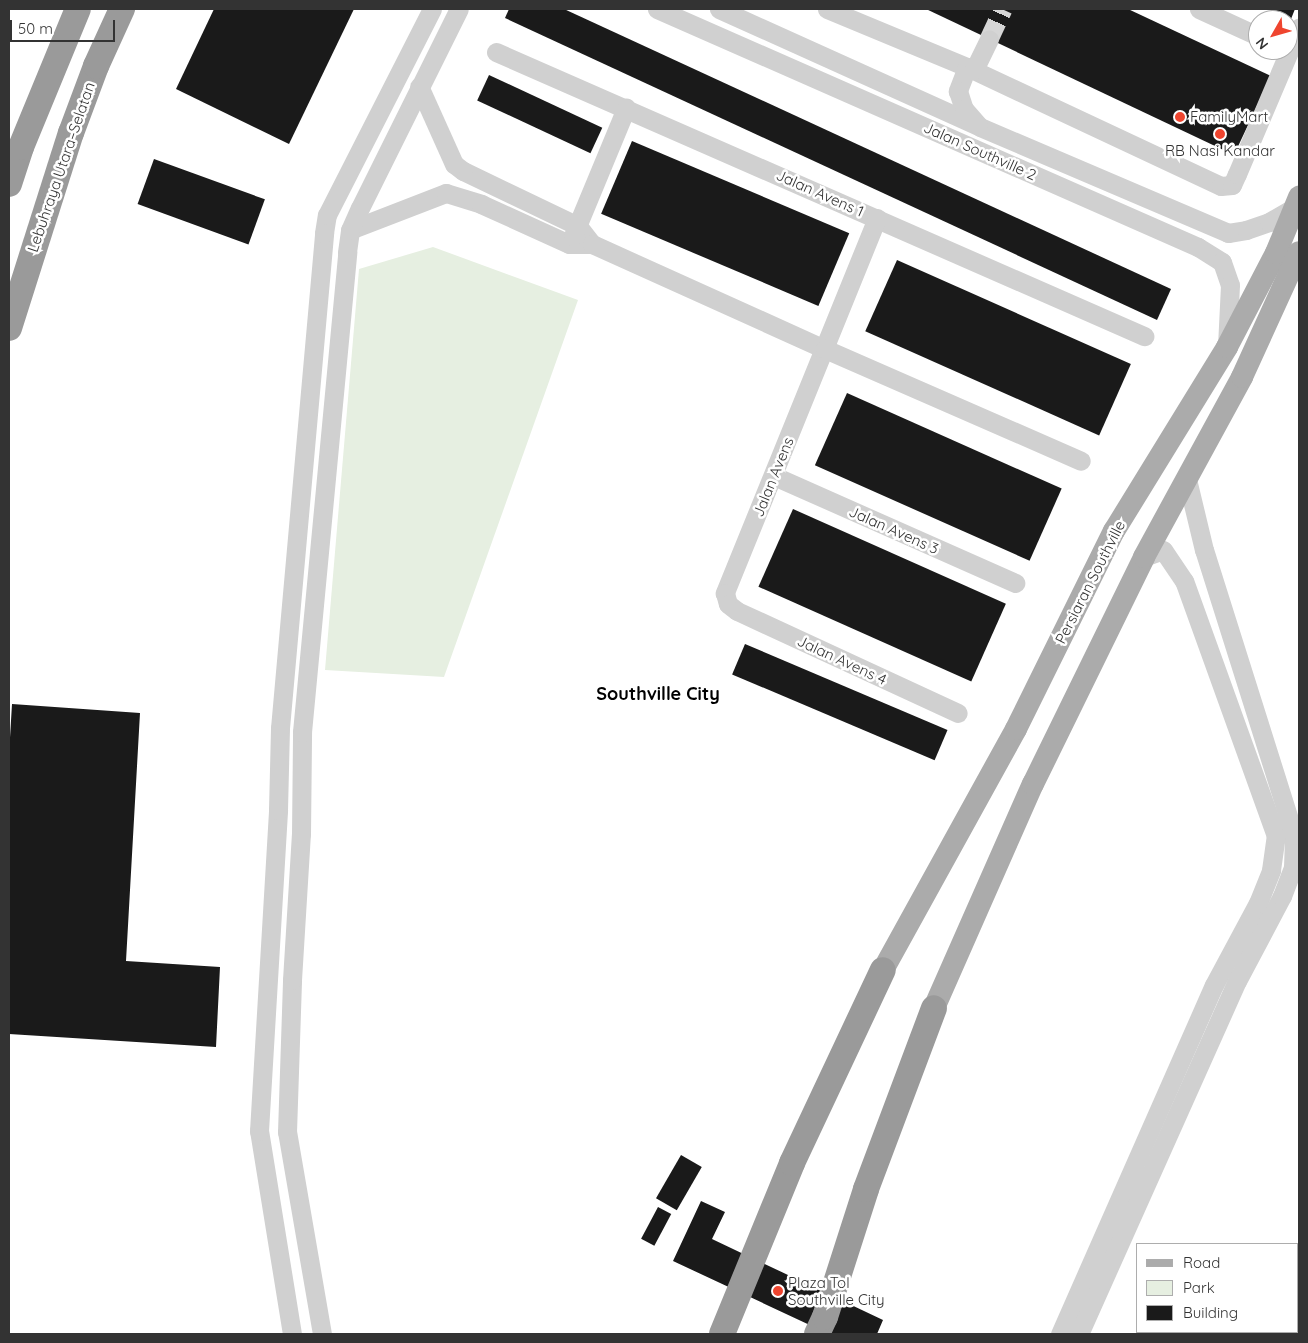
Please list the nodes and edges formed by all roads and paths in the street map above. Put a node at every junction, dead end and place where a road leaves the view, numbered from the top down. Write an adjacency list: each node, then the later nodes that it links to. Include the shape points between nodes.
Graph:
1 (78, 9): 19 (highway)
2 (122, 9): 30 (highway, Lebuhraya Utara–Selatan, via 71,133)
3 (432, 9): 43 (street, via 327,215 324,233 280,728)
4 (459, 9): 15 (street)
5 (657, 9): 11 (street, Jalan Southville 2)
6 (827, 9): 14 (street)
7 (1199, 9): 9 (street)
8 (729, 11): 11 (street); 17 (street, Jalan Southville 2)
9 (1248, 31)
10 (989, 39): 14 (street)
11 (741, 46): 32 (street, Jalan Southville 2, via 1198,247 1222,262 1230,285)
12 (496, 52): 16 (street, Jalan Avens 1)
13 (1284, 60): 14 (street, via 1232,185 1220,186)
14 (971, 68): 17 (street, via 958,91 964,109)
15 (419, 86): 18 (street, via 454,164); 26 (street)
16 (626, 108): 23 (street, Jalan Avens 1); 25 (street)
17 (980, 127): 20 (street, Jalan Southville 2, via 1228,233 1269,222)
18 (489, 183): 21 (street); 22 (street)
19 (9, 184)
20 (1297, 202): 32 (main road, Persiaran Southville, via 1276,252)
21 (481, 204): 24 (street); 26 (street, via 446,193)
22 (535, 205): 24 (street); 25 (street)
23 (877, 218): 31 (street, Jalan Avens 1); 33 (street, Jalan Avens)
24 (527, 226): 27 (street)
25 (578, 226): 27 (street); 28 (street)
26 (350, 230): 44 (street, via 302,732 301,834)
27 (569, 244): 28 (street)
28 (592, 244): 33 (street)
29 (1299, 252): 36 (main road, via 1242,377)
30 (9, 328)
31 (1144, 336)
32 (1227, 347): 41 (main road, Persiaran Southville, via 1114,531 1016,729)
33 (825, 349): 34 (street); 35 (street, Jalan Avens)
34 (1081, 461)
35 (774, 476): 38 (street, Jalan Avens 3); 39 (street, Jalan Avens, via 725,593)
36 (1187, 478): 37 (main road); 50 (street, via 1204,550 1294,835 1293,867 1282,896 1237,981)
37 (1144, 557): 42 (main road, via 1033,784); 49 (street, via 1163,550 1184,581 1276,836 1271,870 1258,903 1214,985)
38 (1015, 583)
39 (728, 604): 40 (street, Jalan Avens 4)
40 (958, 713)
41 (883, 970): 47 (highway, via 792,1163)
42 (934, 1008): 48 (highway, via 866,1189)
43 (260, 1131): 44 (street); 45 (street)
44 (287, 1132): 46 (street)
45 (292, 1334)
46 (322, 1334)
47 (722, 1334)
48 (817, 1334)
49 (1060, 1334)
50 (1079, 1334)

